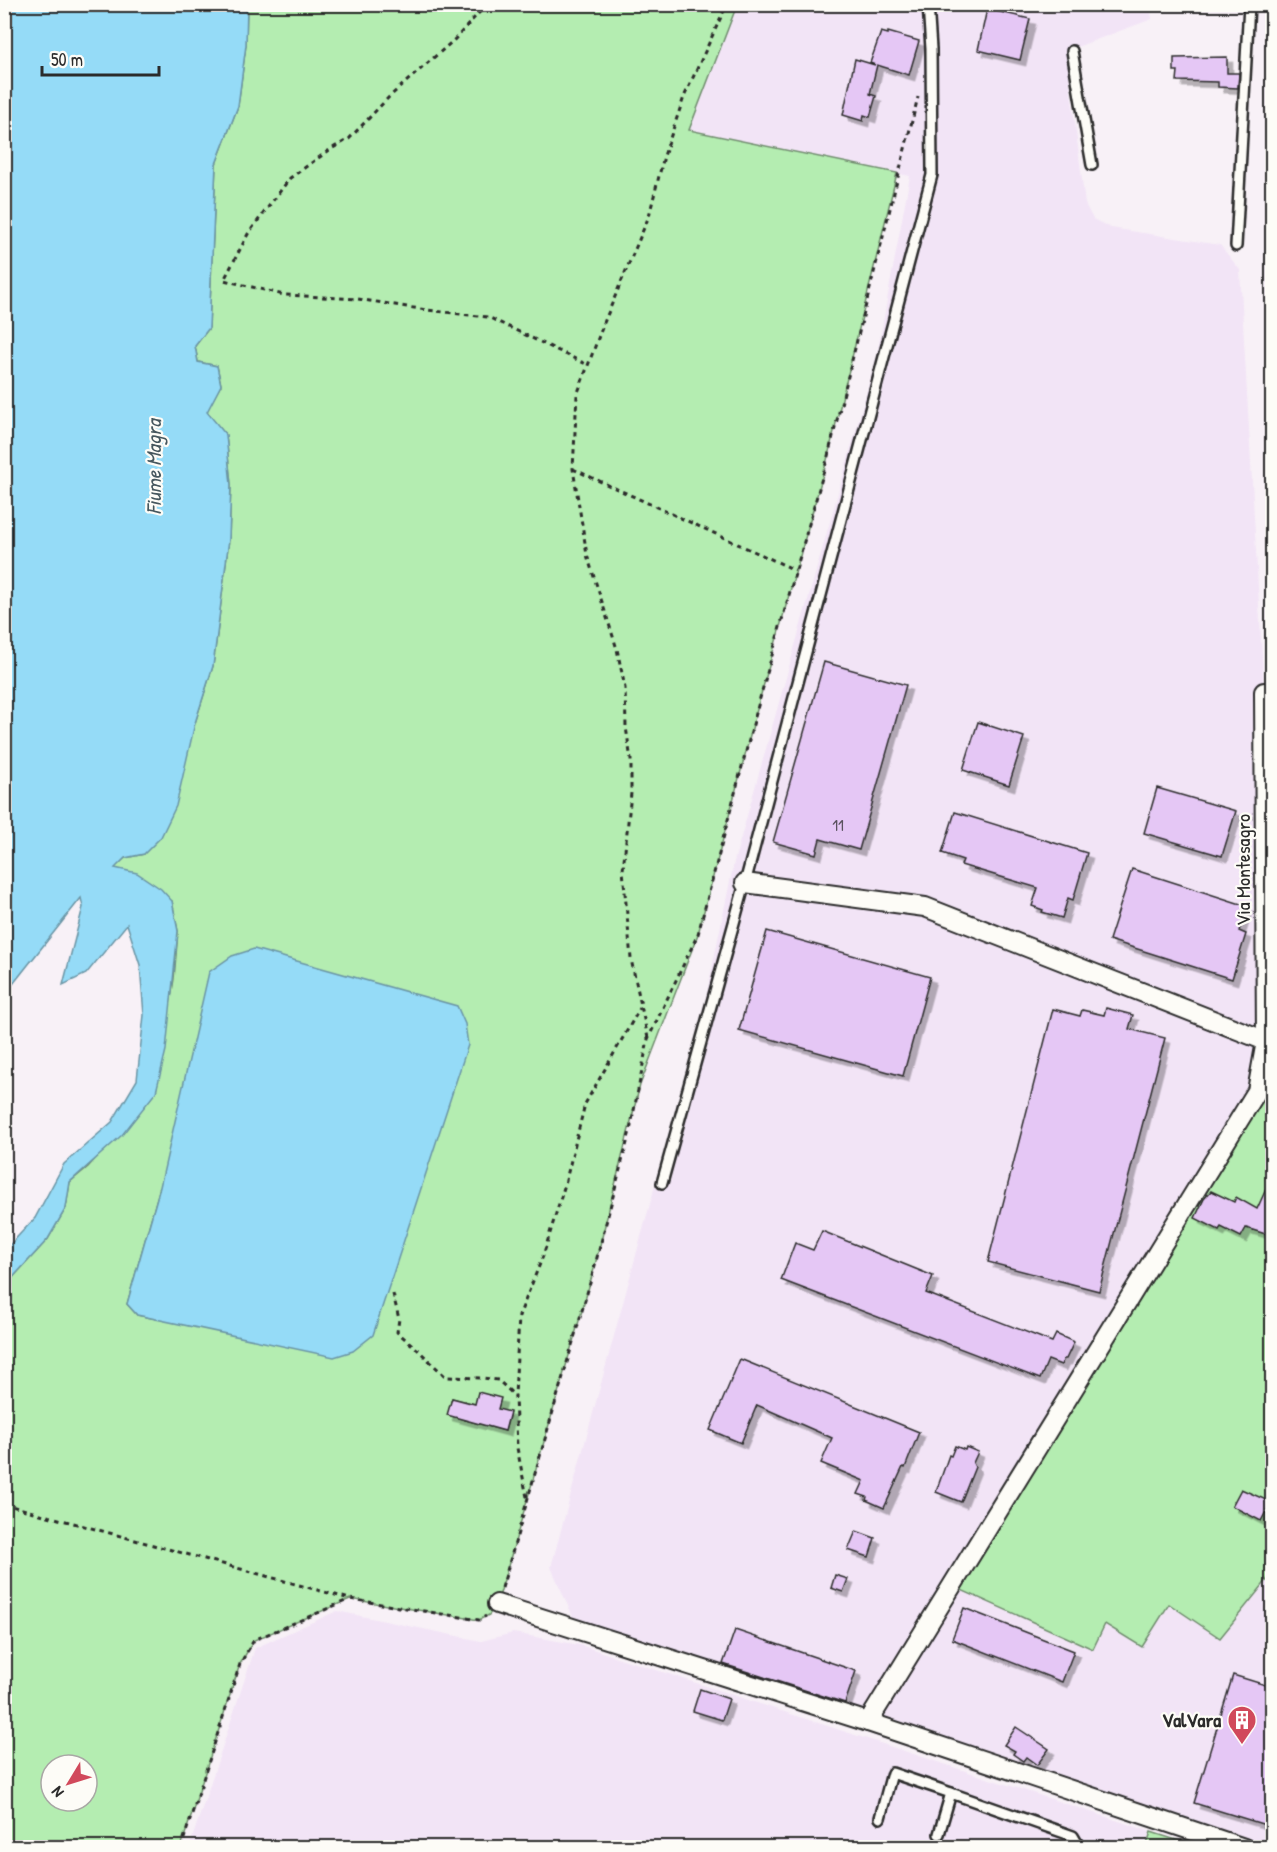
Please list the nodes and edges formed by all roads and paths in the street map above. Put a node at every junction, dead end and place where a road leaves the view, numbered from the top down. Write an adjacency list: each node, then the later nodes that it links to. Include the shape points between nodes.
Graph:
1 (487, 4): 9 (path, via 456,39 390,97 349,140 290,178 248,234 224,280 284,295 358,299 488,317)
2 (727, 4): 9 (path, via 684,97 649,216)
3 (928, 4): 13 (lane, via 932,175)
4 (1249, 4): 8 (lane)
5 (1072, 51): 7 (lane)
6 (919, 94): 11 (path)
7 (1092, 165)
8 (1236, 246)
9 (588, 365): 10 (path, via 577,395)
10 (573, 469): 11 (path); 14 (path, via 587,555 617,649 625,688 631,793 622,870)
11 (796, 570): 15 (path, via 698,934)
12 (1268, 694): 16 (street, Via Montesagro)
13 (745, 883): 16 (street, via 925,907); 17 (lane)
14 (640, 1007): 15 (path); 19 (path, via 585,1104 566,1184 519,1316)
15 (648, 1039): 20 (path, via 630,1131)
16 (1269, 1043): 24 (street, Via Montesagro, via 1257,1091)
17 (662, 1183)
18 (393, 1294): 19 (path, via 399,1319 397,1332 446,1377 498,1380)
19 (515, 1396): 20 (path, via 517,1448)
20 (528, 1499): 23 (path)
21 (4, 1504): 22 (path)
22 (350, 1599): 23 (path, via 479,1620); 28 (path, via 254,1640 240,1664)
23 (497, 1604): 24 (street)
24 (868, 1722): 30 (street)
25 (951, 1793): 26 (lane, via 892,1773); 27 (lane); 29 (lane, via 1073,1836)
26 (880, 1818)
27 (939, 1834)
28 (181, 1848)
29 (1080, 1848)
30 (1244, 1848)

